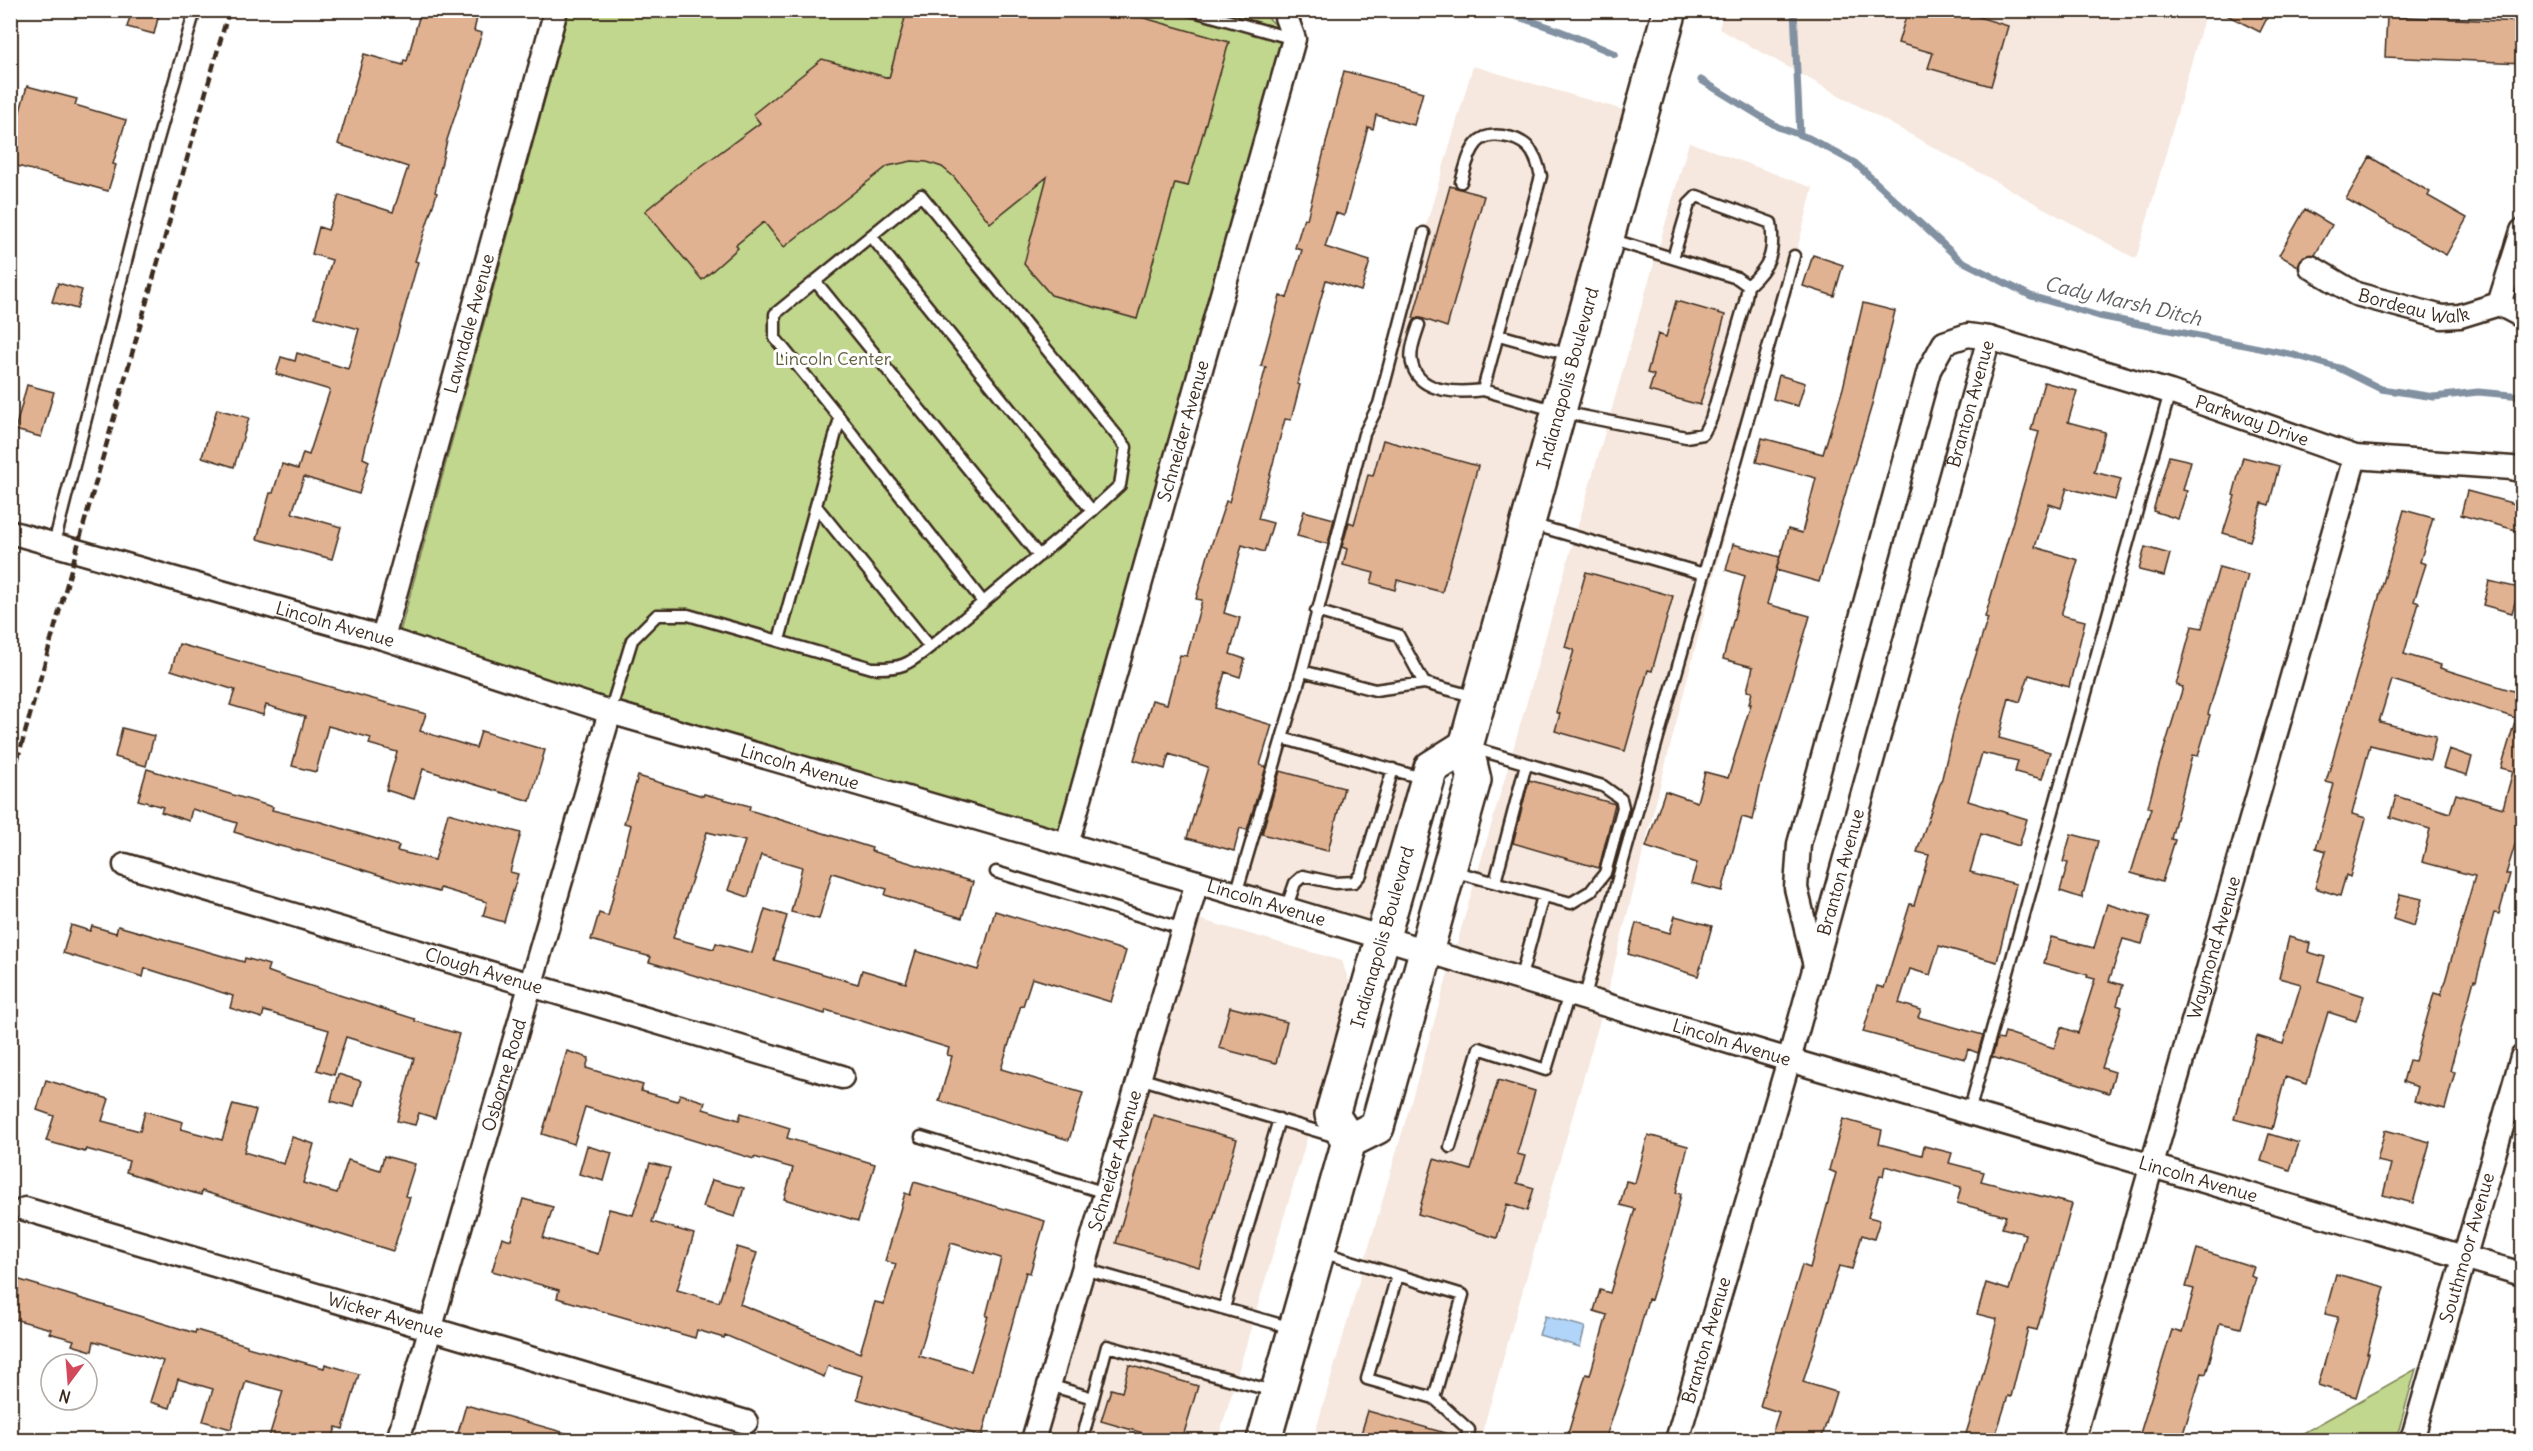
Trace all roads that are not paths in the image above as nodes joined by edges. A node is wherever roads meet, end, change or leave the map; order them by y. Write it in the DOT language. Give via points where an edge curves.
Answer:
graph roads {
  1 [pos="195,10"];
  2 [pos="556,10"];
  3 [pos="1190,10"];
  4 [pos="1671,10"];
  5 [pos="1287,17"];
  6 [pos="1294,39"];
  7 [pos="1461,182"];
  8 [pos="2523,231"];
  9 [pos="1424,233"];
  10 [pos="871,236"];
  11 [pos="1607,238"];
  12 [pos="1794,256"];
  13 [pos="1673,258"];
  14 [pos="2310,267"];
  15 [pos="816,282"];
  16 [pos="1748,286"];
  17 [pos="2499,304"];
  18 [pos="2523,316"];
  19 [pos="1419,325"];
  20 [pos="1498,335"];
  21 [pos="1989,338"];
  22 [pos="1573,356"];
  23 [pos="1483,390"];
  24 [pos="2170,393"];
  25 [pos="1557,411"];
  26 [pos="840,418"];
  27 [pos="2355,457"];
  28 [pos="2523,471"];
  29 [pos="816,506"];
  30 [pos="1092,512"];
  31 [pos="1528,523"];
  32 [pos="10,532"];
  33 [pos="54,544"];
  34 [pos="1039,556"];
  35 [pos="1704,574"];
  36 [pos="983,602"];
  37 [pos="1316,610"];
  38 [pos="383,638"];
  39 [pos="778,640"];
  40 [pos="930,647"];
  41 [pos="1302,671"];
  42 [pos="1424,683"];
  43 [pos="1479,698"];
  44 [pos="610,712"];
  45 [pos="1282,738"];
  46 [pos="1466,746"];
  47 [pos="1526,764"];
  48 [pos="1393,769"];
  49 [pos="1428,779"];
  50 [pos="1067,844"];
  51 [pos="125,865"];
  52 [pos="1449,870"];
  53 [pos="996,872"];
  54 [pos="1197,882"];
  55 [pos="1495,882"];
  56 [pos="1236,894"];
  57 [pos="1543,896"];
  58 [pos="1286,909"];
  59 [pos="1183,929"];
  60 [pos="1383,939"];
  61 [pos="1426,952"];
  62 [pos="1815,966"];
  63 [pos="1520,980"];
  64 [pos="529,984"];
  65 [pos="1576,997"];
  66 [pos="2523,1057"];
  67 [pos="1789,1060"];
  68 [pos="842,1077"];
  69 [pos="1139,1078"];
  70 [pos="1969,1112"];
  71 [pos="1279,1119"];
  72 [pos="921,1137"];
  73 [pos="1349,1141"];
  74 [pos="1450,1147"];
  75 [pos="2152,1166"];
  76 [pos="1106,1192"];
  77 [pos="25,1209"];
  78 [pos="1318,1251"];
  79 [pos="2467,1258"];
  80 [pos="1084,1269"];
  81 [pos="2523,1274"];
  82 [pos="1397,1276"];
  83 [pos="1224,1308"];
  84 [pos="430,1328"];
  85 [pos="1296,1329"];
  86 [pos="1049,1385"];
  87 [pos="1278,1392"];
  88 [pos="1094,1398"];
  89 [pos="1434,1398"];
  90 [pos="746,1422"];
  91 [pos="398,1440"];
  92 [pos="1033,1440"];
  93 [pos="1082,1440"];
  94 [pos="1264,1440"];
  95 [pos="1466,1440"];
  96 [pos="1677,1440"];
  97 [pos="2073,1440"];
  98 [pos="2412,1440"];
  1 -- 33 [label="lane" via="150,167"];
  2 -- 38 [label="street, Lawndale Avenue"];
  3 -- 6 [label="lane"];
  4 -- 11 [label="highway, Indianapolis Boulevard"];
  5 -- 6 [label="street"];
  6 -- 50 [label="street, Schneider Avenue"];
  7 -- 20 [label="lane" via="1476,144 1485,136 1496,134 1527,145 1541,176"];
  8 -- 17 [label="street"];
  9 -- 37 [label="lane" via="1379,404 1364,434"];
  10 -- 15 [label="lane"];
  10 -- 30 [label="lane"];
  10 -- 30 [label="lane" via="921,195 1126,447 1120,485"];
  11 -- 13 [label="lane"];
  11 -- 22 [label="highway, Indianapolis Boulevard"];
  12 -- 35 [label="lane"];
  13 -- 16 [label="lane" via="1737,278"];
  13 -- 16 [label="lane" via="1689,204 1697,196 1771,223 1774,244 1763,272"];
  14 -- 17 [label="street, Bordeau Walk" via="2356,294 2442,316"];
  15 -- 26 [label="lane" via="775,314 775,338"];
  15 -- 34 [label="lane"];
  16 -- 25 [label="lane" via="1703,434 1686,436"];
  17 -- 18 [label="street"];
  19 -- 23 [label="lane" via="1412,366 1420,379 1443,390"];
  20 -- 22 [label="lane"];
  20 -- 23 [label="lane"];
  21 -- 24 [label="street, Parkway Drive"];
  21 -- 62 [label="street, Branton Avenue"];
  21 -- 62 [label="street, Branton Avenue" via="1968,335 1944,343 1929,370 1799,844 1796,888"];
  22 -- 25 [label="highway, Indianapolis Boulevard"];
  23 -- 25 [label="lane"];
  24 -- 27 [label="street, Parkway Drive"];
  24 -- 70 [label="lane"];
  25 -- 31 [label="highway, Indianapolis Boulevard"];
  26 -- 29 [label="lane"];
  26 -- 36 [label="lane"];
  27 -- 28 [label="street, Parkway Drive"];
  27 -- 75 [label="street, Waymond Avenue"];
  29 -- 39 [label="lane"];
  29 -- 40 [label="lane"];
  30 -- 34 [label="lane"];
  31 -- 35 [label="lane"];
  31 -- 43 [label="highway, Indianapolis Boulevard"];
  32 -- 33 [label="street, Lincoln Avenue"];
  33 -- 38 [label="street, Lincoln Avenue"];
  34 -- 36 [label="lane"];
  35 -- 65 [label="lane"];
  36 -- 40 [label="lane"];
  37 -- 41 [label="lane"];
  37 -- 42 [label="lane" via="1398,635"];
  38 -- 44 [label="street, Lincoln Avenue"];
  39 -- 40 [label="lane" via="872,668 896,669"];
  39 -- 44 [label="lane" via="688,615 657,615 632,639"];
  41 -- 42 [label="lane" via="1376,690"];
  41 -- 45 [label="lane"];
  42 -- 43 [label="lane"];
  43 -- 46 [label="highway, Indianapolis Boulevard"];
  44 -- 50 [label="street, Lincoln Avenue"];
  44 -- 64 [label="street, Osborne Road"];
  45 -- 48 [label="lane"];
  45 -- 56 [label="lane"];
  46 -- 47 [label="lane"];
  46 -- 49 [label="highway, Indianapolis Boulevard" via="1431,768"];
  46 -- 52 [label="highway, Indianapolis Boulevard" via="1474,780"];
  47 -- 55 [label="lane"];
  47 -- 57 [label="lane" via="1603,786 1621,799 1623,807 1605,873 1592,891 1570,903"];
  48 -- 49 [label="lane"];
  48 -- 58 [label="lane" via="1361,874 1354,882 1335,883 1303,876 1295,883"];
  49 -- 60 [label="highway, Indianapolis Boulevard"];
  50 -- 54 [label="street, Lincoln Avenue"];
  51 -- 64 [label="street, Clough Avenue"];
  52 -- 55 [label="lane"];
  52 -- 61 [label="highway, Indianapolis Boulevard"];
  53 -- 59 [label="lane"];
  54 -- 56 [label="street, Lincoln Avenue"];
  54 -- 59 [label="street, Schneider Avenue"];
  55 -- 57 [label="lane"];
  56 -- 58 [label="street, Lincoln Avenue"];
  57 -- 63 [label="lane"];
  58 -- 60 [label="street, Lincoln Avenue"];
  59 -- 69 [label="street, Schneider Avenue"];
  60 -- 61 [label="street, Lincoln Avenue"];
  60 -- 73 [label="highway, Indianapolis Boulevard" via="1332,1115"];
  61 -- 63 [label="street, Lincoln Avenue"];
  61 -- 73 [label="highway, Indianapolis Boulevard" via="1377,1127"];
  62 -- 67 [label="street, Branton Avenue"];
  63 -- 65 [label="street, Lincoln Avenue"];
  64 -- 68 [label="street, Clough Avenue"];
  64 -- 84 [label="street, Osborne Road"];
  65 -- 67 [label="street, Lincoln Avenue"];
  65 -- 74 [label="lane" via="1546,1070 1479,1048"];
  66 -- 79 [label="street, Southmoor Avenue"];
  67 -- 70 [label="street, Lincoln Avenue"];
  67 -- 96 [label="street, Branton Avenue"];
  69 -- 71 [label="lane"];
  69 -- 76 [label="street, Schneider Avenue"];
  70 -- 75 [label="street, Lincoln Avenue"];
  71 -- 73 [label="lane"];
  71 -- 83 [label="lane"];
  72 -- 76 [label="lane"];
  73 -- 78 [label="highway"];
  75 -- 79 [label="street, Lincoln Avenue"];
  75 -- 97 [label="street, Waymond Avenue"];
  76 -- 80 [label="street, Schneider Avenue"];
  77 -- 84 [label="street, Wicker Avenue"];
  78 -- 82 [label="lane"];
  78 -- 85 [label="highway"];
  79 -- 81 [label="street, Lincoln Avenue"];
  79 -- 98 [label="street, Southmoor Avenue"];
  80 -- 83 [label="lane"];
  80 -- 86 [label="street, Schneider Avenue"];
  82 -- 89 [label="lane" via="1463,1295"];
  82 -- 89 [label="lane" via="1367,1379"];
  83 -- 85 [label="lane"];
  84 -- 90 [label="street, Wicker Avenue"];
  84 -- 91 [label="street, Osborne Road"];
  85 -- 87 [label="highway"];
  86 -- 88 [label="lane"];
  86 -- 92 [label="street, Schneider Avenue"];
  87 -- 88 [label="lane" via="1107,1346"];
  87 -- 94 [label="highway"];
  88 -- 93 [label="lane"];
  89 -- 95 [label="lane" via="1469,1430"];
}
